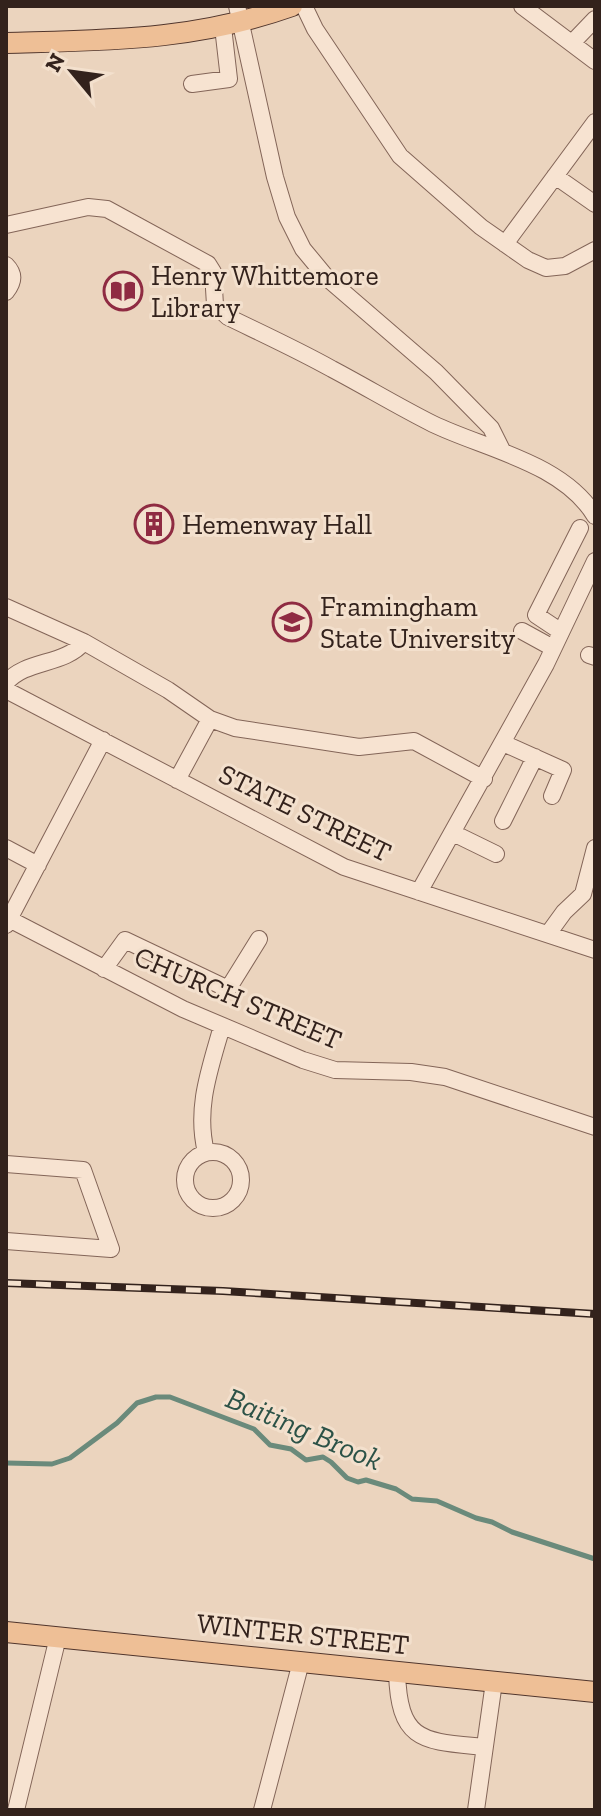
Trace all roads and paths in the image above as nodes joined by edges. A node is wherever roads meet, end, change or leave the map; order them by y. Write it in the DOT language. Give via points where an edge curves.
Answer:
graph roads {
  1 [pos="292,6"];
  2 [pos="304,6"];
  3 [pos="522,6"];
  4 [pos="234,19"];
  5 [pos="595,19"];
  6 [pos="6,43"];
  7 [pos="572,43"];
  8 [pos="595,61"];
  9 [pos="192,84"];
  10 [pos="595,122"];
  11 [pos="555,176"];
  12 [pos="595,204"];
  13 [pos="6,225"];
  14 [pos="505,244"];
  15 [pos="595,250"];
  16 [pos="6,265"];
  17 [pos="6,292"];
  18 [pos="502,450"];
  19 [pos="595,516"];
  20 [pos="580,528"];
  21 [pos="595,561"];
  22 [pos="6,607"];
  23 [pos="522,631"];
  24 [pos="560,631"];
  25 [pos="84,642"];
  26 [pos="553,648"];
  27 [pos="6,683"];
  28 [pos="6,690"];
  29 [pos="210,719"];
  30 [pos="103,740"];
  31 [pos="503,743"];
  32 [pos="535,757"];
  33 [pos="484,779"];
  34 [pos="177,780"];
  35 [pos="552,796"];
  36 [pos="503,821"];
  37 [pos="453,833"];
  38 [pos="6,848"];
  39 [pos="595,848"];
  40 [pos="496,854"];
  41 [pos="38,865"];
  42 [pos="419,892"];
  43 [pos="589,896"];
  44 [pos="8,922"];
  45 [pos="548,934"];
  46 [pos="259,939"];
  47 [pos="595,950"];
  48 [pos="104,969"];
  49 [pos="222,1026"];
  50 [pos="595,1127"];
  51 [pos="206,1152"];
  52 [pos="6,1164"];
  53 [pos="6,1241"];
  54 [pos="6,1632"];
  55 [pos="58,1637"];
  56 [pos="301,1662"];
  57 [pos="397,1672"];
  58 [pos="494,1682"];
  59 [pos="595,1692"];
  60 [pos="484,1747"];
  61 [pos="16,1810"];
  62 [pos="262,1810"];
  63 [pos="476,1810"];
  1 -- 4 [label="main road"];
  2 -- 14 [label="street" via="400,156"];
  3 -- 7 [label="street"];
  4 -- 6 [label="main road" via="163,37"];
  4 -- 9 [label="street" via="229,79"];
  4 -- 18 [label="street" via="287,217 303,249 327,278 436,372 491,428"];
  5 -- 7 [label="street"];
  7 -- 8 [label="street"];
  10 -- 11 [label="street"];
  11 -- 12 [label="street"];
  11 -- 14 [label="street"];
  13 -- 18 [label="street" via="88,207 117,213 208,264 215,305 228,317 432,423"];
  14 -- 15 [label="street" via="546,268 565,266"];
  16 -- 17 [label="street" via="13,281"];
  18 -- 19 [label="street" via="573,491"];
  20 -- 24 [label="street" via="536,615"];
  21 -- 24 [label="street"];
  22 -- 25 [label="street"];
  23 -- 26 [label="street"];
  24 -- 26 [label="street"];
  25 -- 27 [label="street" via="71,654 21,670"];
  25 -- 29 [label="street"];
  26 -- 31 [label="street"];
  28 -- 30 [label="street, STATE STREET"];
  29 -- 33 [label="street" via="235,728 359,747 414,741"];
  29 -- 34 [label="street"];
  30 -- 34 [label="street, STATE STREET"];
  30 -- 41 [label="street"];
  31 -- 32 [label="street"];
  31 -- 33 [label="street"];
  32 -- 35 [label="street" via="563,770"];
  32 -- 36 [label="street"];
  33 -- 37 [label="street"];
  34 -- 42 [label="street, STATE STREET" via="344,867"];
  37 -- 40 [label="street"];
  37 -- 42 [label="street"];
  38 -- 41 [label="street"];
  39 -- 43 [label="street"];
  41 -- 44 [label="street"];
  42 -- 45 [label="street, STATE STREET"];
  43 -- 45 [label="street" via="564,912"];
  44 -- 48 [label="street, CHURCH STREET"];
  45 -- 47 [label="street, STATE STREET"];
  46 -- 48 [label="street" via="228,989 125,940"];
  48 -- 49 [label="street, CHURCH STREET"];
  49 -- 50 [label="street, CHURCH STREET" via="327,1068 445,1077"];
  49 -- 51 [label="street" via="202,1106"];
  52 -- 53 [label="street" via="83,1170 111,1249"];
  54 -- 55 [label="main road, WINTER STREET"];
  55 -- 56 [label="main road, WINTER STREET"];
  55 -- 61 [label="street"];
  56 -- 57 [label="main road, WINTER STREET"];
  56 -- 62 [label="street"];
  57 -- 58 [label="main road, WINTER STREET"];
  57 -- 60 [label="street" via="402,1713 412,1730 423,1738"];
  58 -- 59 [label="main road, WINTER STREET"];
  58 -- 60 [label="street"];
  60 -- 63 [label="street"];
}
